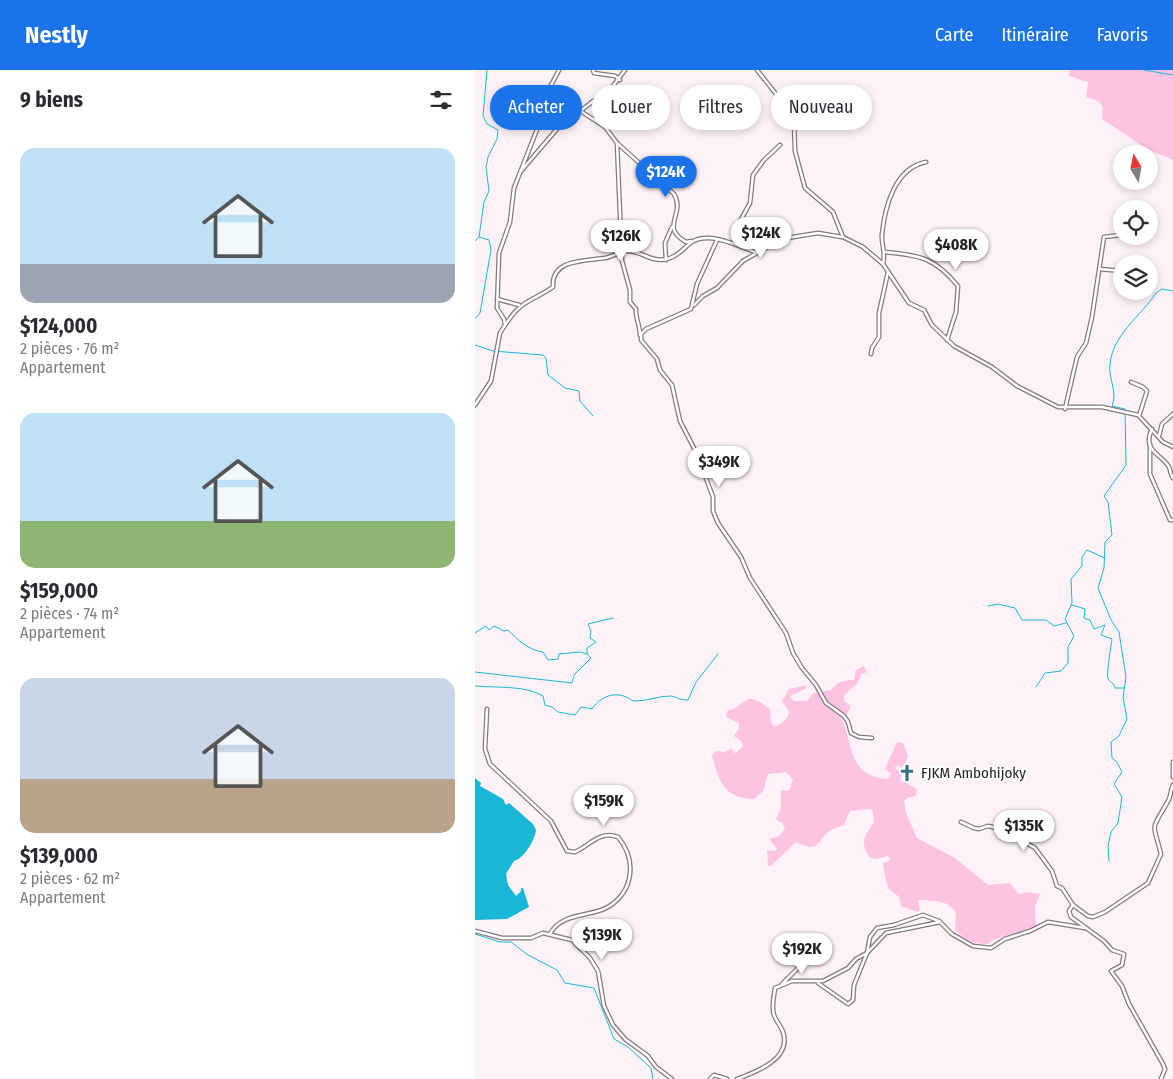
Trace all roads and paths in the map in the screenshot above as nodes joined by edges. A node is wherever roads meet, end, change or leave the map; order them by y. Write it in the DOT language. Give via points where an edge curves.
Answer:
graph roads {
  1 [pos="559,70"];
  2 [pos="593,70"];
  3 [pos="625,70"];
  4 [pos="757,70"];
  5 [pos="620,80"];
  6 [pos="582,108"];
  7 [pos="582,112"];
  8 [pos="556,130"];
  9 [pos="617,143"];
  10 [pos="780,145"];
  11 [pos="926,162"];
  12 [pos="521,171"];
  13 [pos="673,226"];
  14 [pos="1113,236"];
  15 [pos="843,237"];
  16 [pos="717,240"];
  17 [pos="693,241"];
  18 [pos="736,243"];
  19 [pos="755,252"];
  20 [pos="885,252"];
  21 [pos="621,253"];
  22 [pos="666,260"];
  23 [pos="883,264"];
  24 [pos="1100,269"];
  25 [pos="1113,270"];
  26 [pos="888,272"];
  27 [pos="497,299"];
  28 [pos="519,305"];
  29 [pos="693,306"];
  30 [pos="505,325"];
  31 [pos="640,336"];
  32 [pos="947,340"];
  33 [pos="871,354"];
  34 [pos="1131,382"];
  35 [pos="475,405"];
  36 [pos="1065,409"];
  37 [pos="1173,414"];
  38 [pos="1139,416"];
  39 [pos="1152,429"];
  40 [pos="1159,436"];
  41 [pos="1150,444"];
  42 [pos="1173,447"];
  43 [pos="1173,478"];
  44 [pos="1173,520"];
  45 [pos="487,709"];
  46 [pos="871,738"];
  47 [pos="1173,762"];
  48 [pos="1173,777"];
  49 [pos="1173,785"];
  50 [pos="961,822"];
  51 [pos="1073,905"];
  52 [pos="940,922"];
  53 [pos="1085,928"];
  54 [pos="475,931"];
  55 [pos="550,934"];
  56 [pos="867,953"];
  57 [pos="813,957"];
  58 [pos="817,983"];
  59 [pos="781,985"];
  60 [pos="672,1079"];
  61 [pos="710,1079"];
  62 [pos="727,1079"];
  63 [pos="737,1079"];
  64 [pos="1161,1079"];
  1 -- 12 [label="street" via="547,93 541,121"];
  2 -- 5 [label="street"];
  3 -- 5 [label="street"];
  4 -- 15 [label="street" via="794,121 795,151 805,188 833,212"];
  5 -- 6 [label="street" via="604,98"];
  7 -- 9 [label="street" via="605,127"];
  8 -- 12 [label="street"];
  9 -- 13 [label="street" via="676,196"];
  9 -- 21 [label="street"];
  10 -- 18 [label="street" via="763,160 753,175 750,203 739,223"];
  11 -- 20 [label="street" via="903,174 895,188 882,234"];
  12 -- 27 [label="street" via="514,188 510,222 499,253"];
  13 -- 17 [label="street" via="678,238"];
  13 -- 22 [label="street" via="665,243"];
  14 -- 24 [label="street" via="1104,237"];
  15 -- 19 [label="street" via="827,233 805,234"];
  15 -- 23 [label="street" via="863,247"];
  16 -- 17 [label="street"];
  16 -- 18 [label="street"];
  16 -- 29 [label="street" via="697,284"];
  17 -- 22 [label="street"];
  18 -- 19 [label="street"];
  19 -- 29 [label="street"];
  20 -- 23 [label="street"];
  20 -- 32 [label="street" via="906,253 930,260 958,286 956,312"];
  21 -- 22 [label="street" via="630,251 649,259"];
  21 -- 28 [label="street" via="562,266 553,277 553,287 539,298"];
  21 -- 31 [label="street"];
  23 -- 26 [label="street"];
  24 -- 25 [label="street"];
  24 -- 36 [label="street" via="1086,343 1077,357"];
  26 -- 32 [label="street" via="909,303 924,310 932,325"];
  26 -- 33 [label="street" via="879,313 880,330"];
  27 -- 28 [label="street"];
  27 -- 30 [label="street" via="497,308"];
  28 -- 30 [label="street"];
  29 -- 31 [label="street" via="683,314 646,329"];
  30 -- 35 [label="street" via="500,333 491,381"];
  31 -- 46 [label="street" via="672,385 680,421 697,454 713,497 713,511 718,523 786,633 793,653 826,703 843,716 851,733"];
  32 -- 36 [label="street" via="1017,386"];
  34 -- 38 [label="street" via="1147,392"];
  36 -- 38 [label="street" via="1102,407"];
  37 -- 40 [label="street" via="1162,424"];
  38 -- 39 [label="street"];
  39 -- 40 [label="street"];
  39 -- 41 [label="street"];
  40 -- 42 [label="street"];
  41 -- 43 [label="street" via="1157,457 1169,465"];
  41 -- 44 [label="street" via="1150,474 1170,520"];
  45 -- 55 [label="street" via="485,752 490,764 551,821 567,851 575,852 589,841 612,835 618,837 629,855 630,877 623,894 607,908 564,921"];
  47 -- 48 [label="street"];
  49 -- 51 [label="street" via="1168,803 1155,821 1161,854 1148,883 1093,917"];
  50 -- 51 [label="street" via="979,829 988,826 1001,828 1035,848 1052,871 1057,886 1062,888"];
  51 -- 53 [label="street" via="1069,914"];
  52 -- 53 [label="street" via="952,934 973,946 991,948 1005,938 1030,931 1046,922"];
  52 -- 56 [label="street" via="886,933"];
  52 -- 56 [label="street" via="917,915 877,928 870,937"];
  53 -- 64 [label="street" via="1112,950 1124,954 1122,965 1111,971 1163,1064 1165,1069"];
  54 -- 55 [label="street" via="509,939"];
  55 -- 60 [label="street" via="572,940 585,952 600,975 604,1006 613,1025"];
  56 -- 58 [label="street" via="846,969"];
  56 -- 58 [label="street" via="854,985 853,1000 848,1004"];
  57 -- 59 [label="street" via="797,967"];
  58 -- 59 [label="street" via="792,981"];
  59 -- 63 [label="street" via="775,988 772,1007 785,1044 780,1055 770,1064"];
  61 -- 62 [label="street" via="714,1075"];
}
